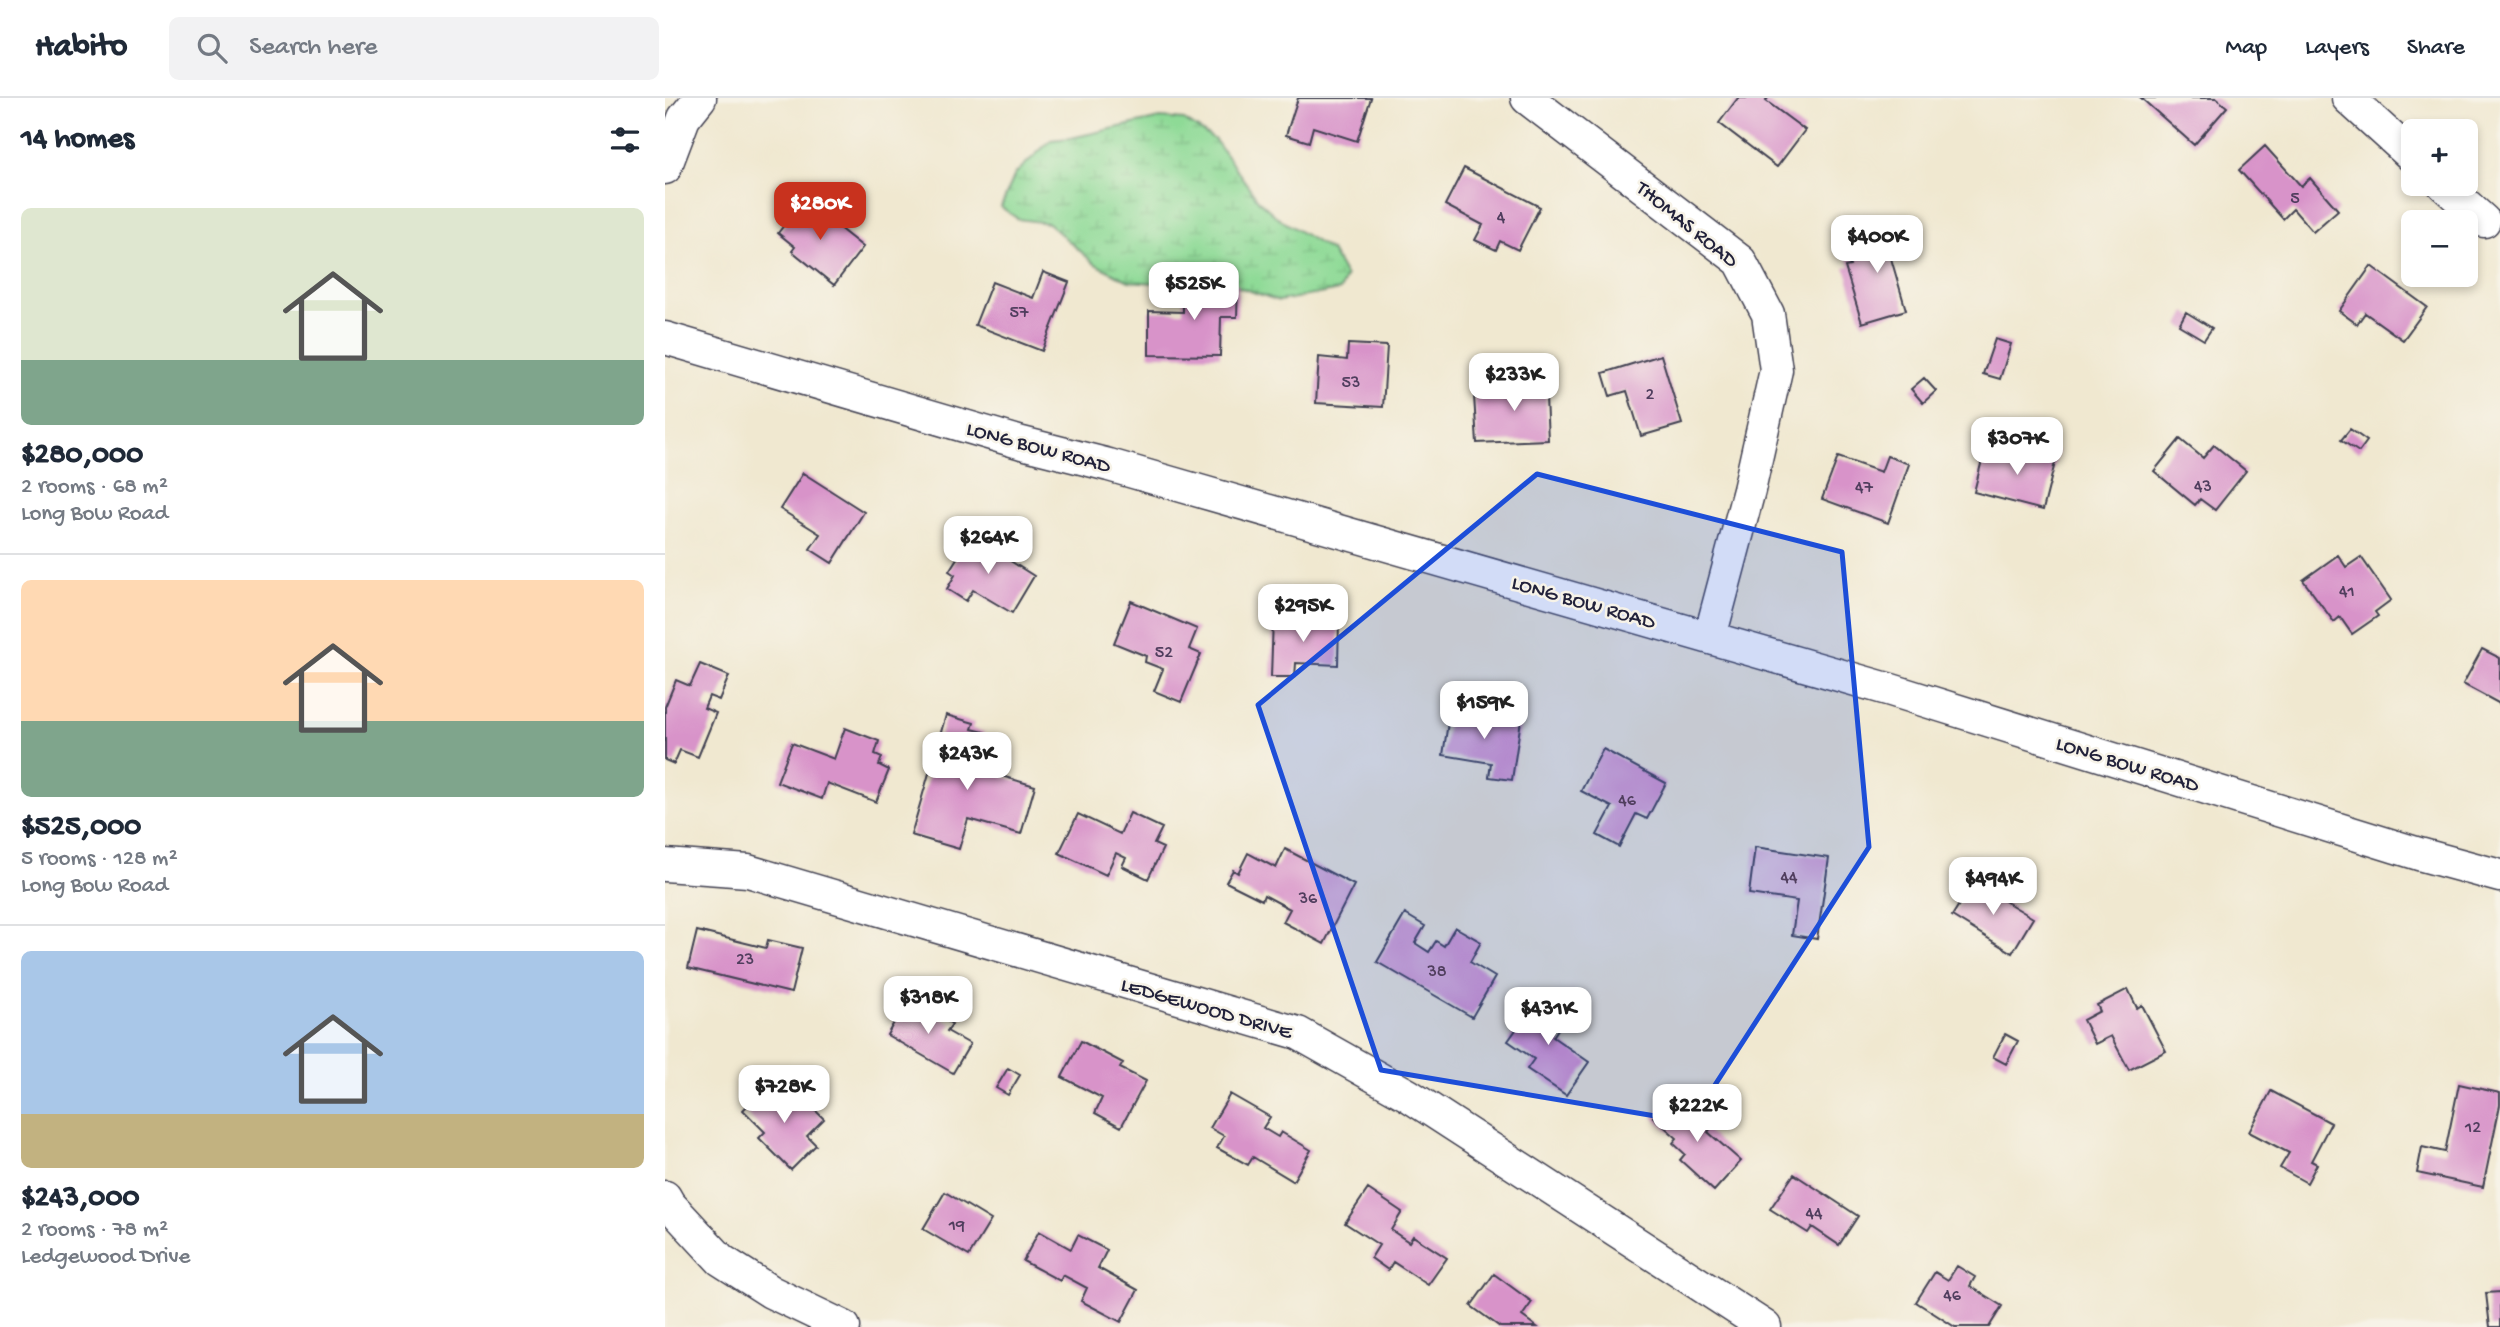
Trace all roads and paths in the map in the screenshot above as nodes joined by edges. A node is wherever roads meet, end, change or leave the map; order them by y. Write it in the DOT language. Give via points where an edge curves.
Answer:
graph roads {
  1 [pos="700,98"];
  2 [pos="1527,98"];
  3 [pos="2348,98"];
  4 [pos="2401,146"];
  5 [pos="665,168"];
  6 [pos="2456,196"];
  7 [pos="2484,221"];
  8 [pos="665,338"];
  9 [pos="1710,637"];
  10 [pos="665,865"];
  11 [pos="2500,876"];
  12 [pos="665,1197"];
  13 [pos="844,1327"];
  14 [pos="1765,1327"];
  1 -- 5 [label="street" via="684,118"];
  2 -- 9 [label="street, THOMAS ROAD" via="1740,261 1768,314 1776,370"];
  3 -- 4 [label="street"];
  6 -- 7 [label="street"];
  8 -- 9 [label="street, LONG BOW ROAD"];
  9 -- 11 [label="street, LONG BOW ROAD"];
  10 -- 14 [label="street, LEDGEWOOD DRIVE" via="748,871 1298,1033 1408,1095"];
  12 -- 13 [label="street" via="721,1260 771,1292"];
}
